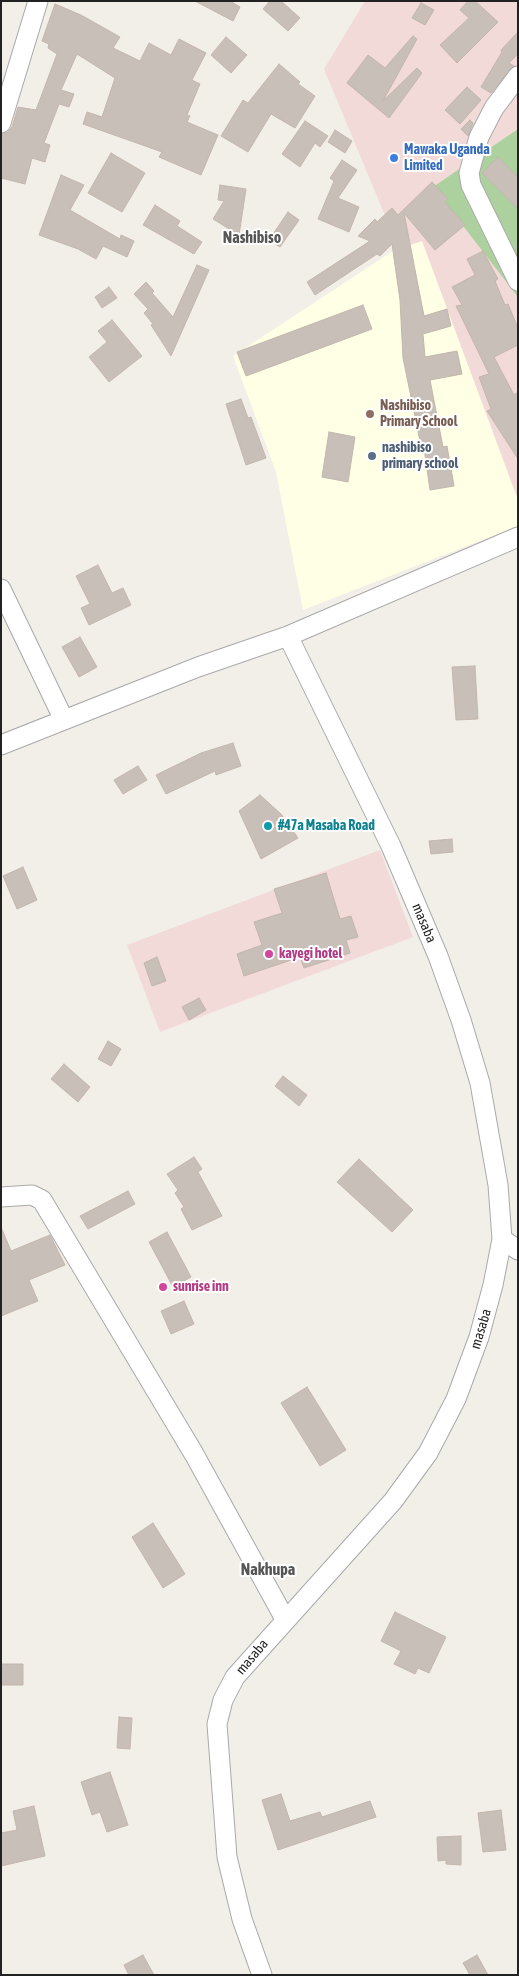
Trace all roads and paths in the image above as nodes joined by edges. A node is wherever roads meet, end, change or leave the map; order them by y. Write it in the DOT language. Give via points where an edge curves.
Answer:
graph roads {
  1 [pos="38,1"];
  2 [pos="518,76"];
  3 [pos="1,123"];
  4 [pos="518,281"];
  5 [pos="518,537"];
  6 [pos="1,589"];
  7 [pos="288,636"];
  8 [pos="64,720"];
  9 [pos="1,745"];
  10 [pos="1,1197"];
  11 [pos="502,1239"];
  12 [pos="518,1250"];
  13 [pos="285,1619"];
  14 [pos="262,1975"];
  1 -- 3 [label="street"];
  2 -- 4 [label="street" via="494,108 479,137 469,173 471,185"];
  5 -- 7 [label="street"];
  6 -- 8 [label="street"];
  7 -- 8 [label="street" via="198,667"];
  7 -- 11 [label="street, masaba" via="391,846 462,1020 480,1083 498,1185"];
  8 -- 9 [label="street"];
  10 -- 13 [label="street" via="32,1195 42,1200 194,1454"];
  11 -- 12 [label="street"];
  11 -- 13 [label="street, masaba" via="494,1285 479,1337 456,1399 428,1453 393,1501"];
  13 -- 14 [label="street, masaba" via="235,1676 223,1700 218,1724 227,1857 242,1919"];
}
